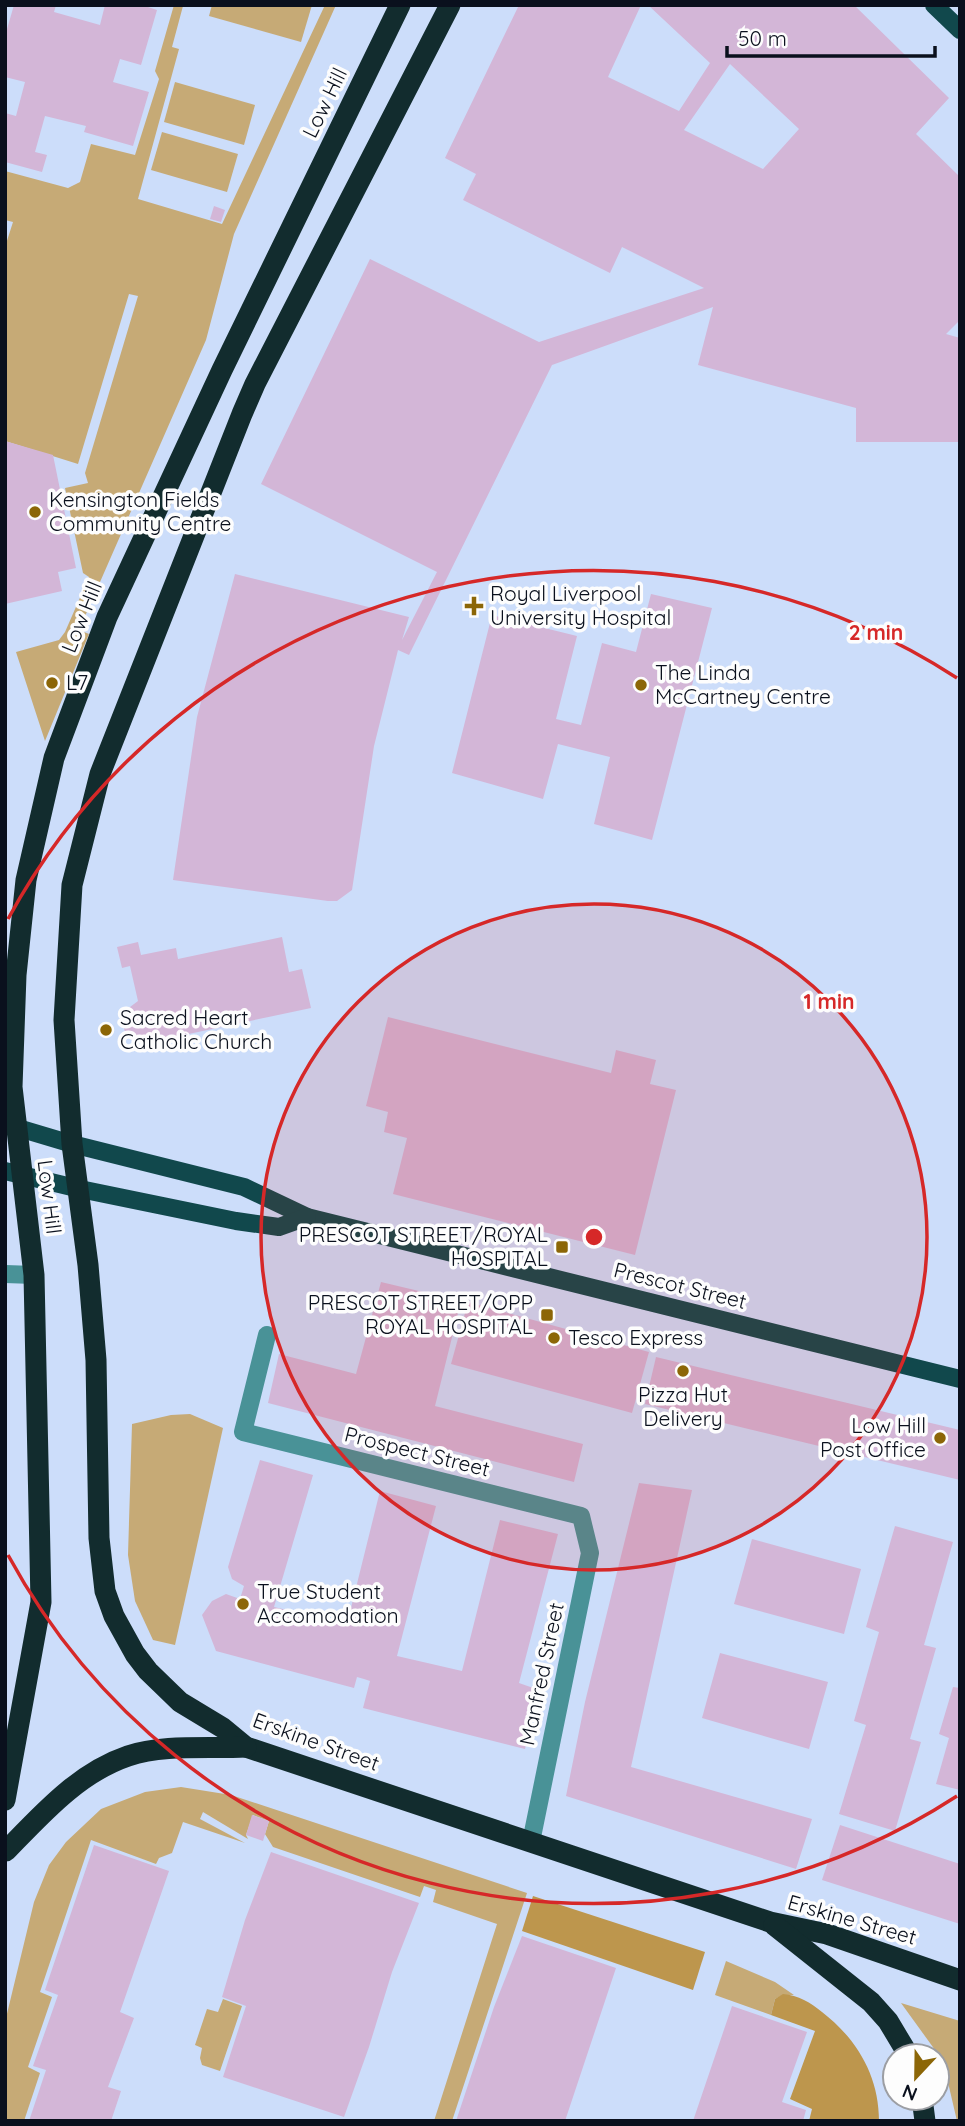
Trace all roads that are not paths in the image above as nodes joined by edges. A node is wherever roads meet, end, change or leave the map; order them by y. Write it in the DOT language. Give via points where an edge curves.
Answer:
graph roads {
  1 [pos="401,5"];
  2 [pos="450,5"];
  3 [pos="934,5"];
  4 [pos="960,30"];
  5 [pos="10,1125"];
  6 [pos="72,1144"];
  7 [pos="14,1173"];
  8 [pos="80,1189"];
  9 [pos="307,1217"];
  10 [pos="5,1274"];
  11 [pos="34,1275"];
  12 [pos="267,1335"];
  13 [pos="960,1379"];
  14 [pos="581,1516"];
  15 [pos="246,1747"];
  16 [pos="5,1800"];
  17 [pos="5,1827"];
  18 [pos="531,1842"];
  19 [pos="5,1851"];
  20 [pos="770,1922"];
  21 [pos="960,1980"];
  22 [pos="901,2042"];
  1 -- 5 [label="highway, Low Hill" via="107,617 54,758 26,880 17,962"];
  2 -- 6 [label="highway, Low Hill" via="255,384 100,774 72,885 64,1020"];
  3 -- 4 [label="main road"];
  5 -- 6 [label="main road, Prescot Street"];
  5 -- 7 [label="highway, Low Hill"];
  6 -- 8 [label="highway, Erskine Street"];
  6 -- 9 [label="main road, Prescot Street" via="244,1187"];
  7 -- 8 [label="main road, Prescot Street"];
  7 -- 11 [label="highway, Low Hill"];
  8 -- 9 [label="main road, Prescot Street" via="279,1227"];
  8 -- 15 [label="highway, Erskine Street" via="96,1360 99,1538 105,1591 119,1626 148,1671 180,1702"];
  9 -- 13 [label="main road, Prescot Street"];
  10 -- 11 [label="street"];
  11 -- 16 [label="highway, Low Hill" via="41,1602"];
  12 -- 14 [label="street, Prospect Street" via="243,1432"];
  14 -- 18 [label="street, Manfred Street" via="590,1553"];
  15 -- 18 [label="highway, Erskine Street"];
  15 -- 19 [label="highway" via="152,1751 110,1763 66,1791"];
  17 -- 19 [label="highway"];
  18 -- 20 [label="highway, Erskine Street"];
  20 -- 21 [label="highway, Erskine Street" via="827,1934"];
  20 -- 22 [label="highway" via="871,2002"];
}
